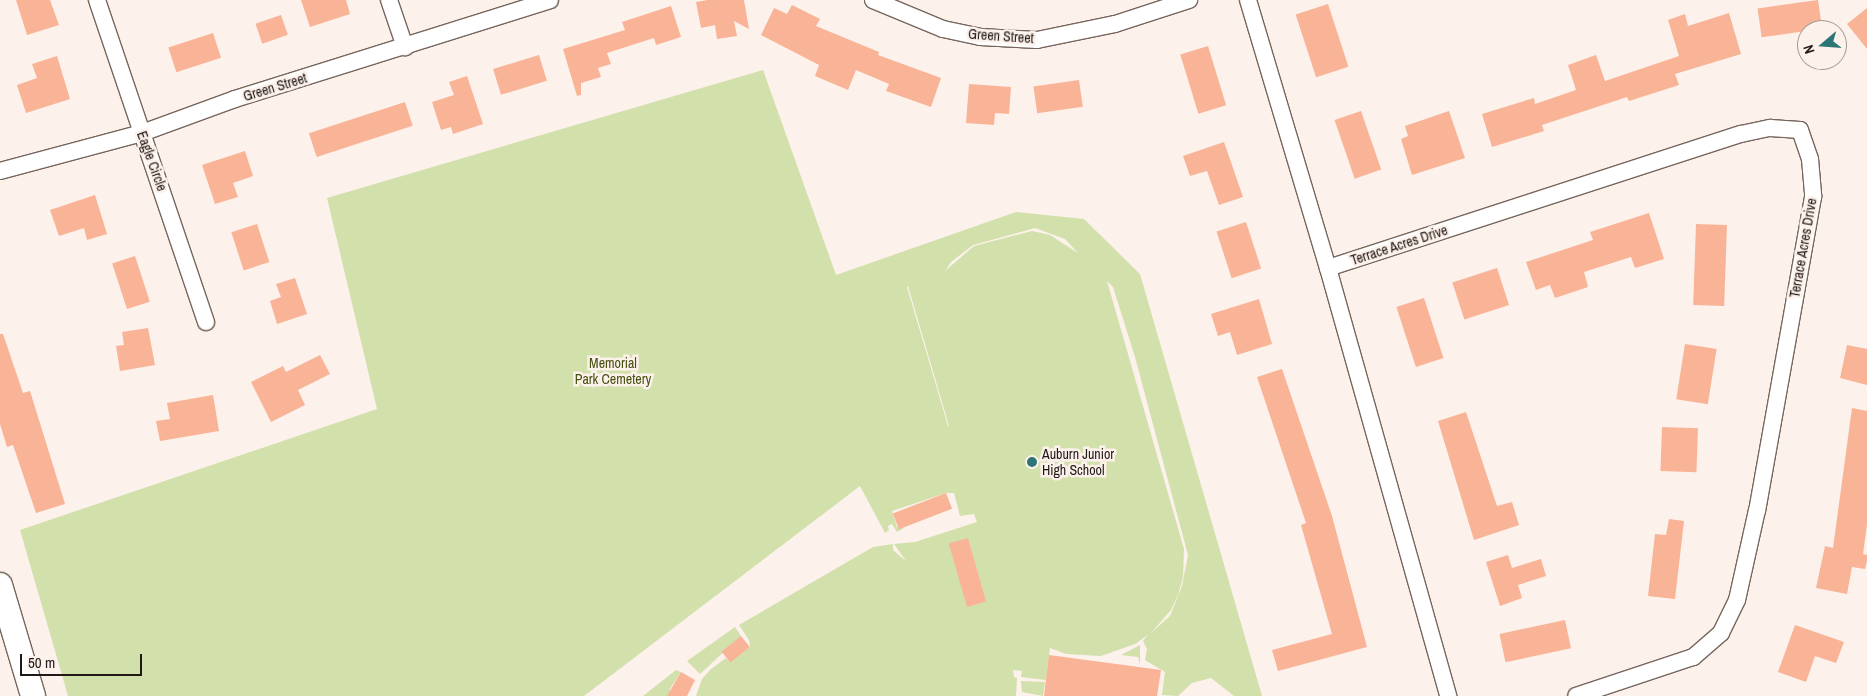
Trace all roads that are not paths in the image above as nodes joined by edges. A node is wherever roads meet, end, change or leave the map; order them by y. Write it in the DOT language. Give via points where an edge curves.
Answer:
graph roads {
  1 [pos="96,0"];
  2 [pos="389,0"];
  3 [pos="550,0"];
  4 [pos="873,0"];
  5 [pos="1189,0"];
  6 [pos="1248,0"];
  7 [pos="405,47"];
  8 [pos="142,133"];
  9 [pos="0,171"];
  10 [pos="1328,268"];
  11 [pos="206,322"];
  12 [pos="0,585"];
  13 [pos="33,696"];
  14 [pos="1448,696"];
  15 [pos="1576,696"];
  1 -- 8 [label="street, Eagle Circle"];
  2 -- 7 [label="street"];
  3 -- 7 [label="street, Green Street"];
  4 -- 5 [label="street, Green Street" via="943,29 980,37 1037,40 1115,24"];
  6 -- 10 [label="street"];
  7 -- 8 [label="street, Green Street" via="235,99"];
  8 -- 9 [label="street, Green Street"];
  8 -- 11 [label="street, Eagle Circle"];
  10 -- 14 [label="street"];
  10 -- 15 [label="street, Terrace Acres Drive" via="1741,134 1770,128 1800,130 1810,158 1813,197 1757,510 1737,600 1721,633 1694,657"];
  12 -- 13 [label="street"];
}
